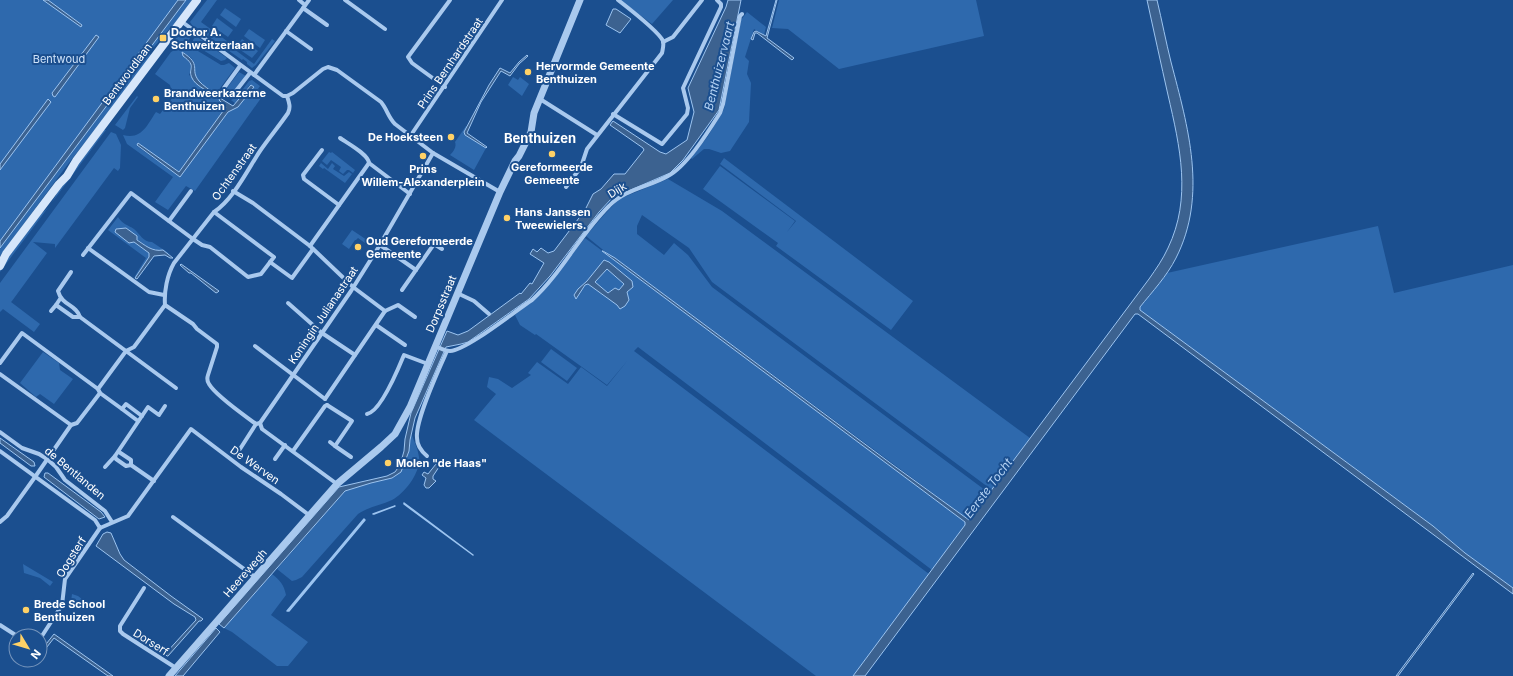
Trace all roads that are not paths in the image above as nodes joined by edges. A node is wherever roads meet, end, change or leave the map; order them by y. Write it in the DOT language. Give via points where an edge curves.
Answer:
graph roads {
  1 [pos="197,0"];
  2 [pos="299,0"];
  3 [pos="309,0"];
  4 [pos="345,0"];
  5 [pos="450,0"];
  6 [pos="502,0"];
  7 [pos="580,0"];
  8 [pos="618,0"];
  9 [pos="702,0"];
  10 [pos="717,0"];
  11 [pos="304,6"];
  12 [pos="742,14"];
  13 [pos="181,21"];
  14 [pos="327,26"];
  15 [pos="385,29"];
  16 [pos="286,31"];
  17 [pos="663,42"];
  18 [pos="311,49"];
  19 [pos="240,66"];
  20 [pos="252,74"];
  21 [pos="445,87"];
  22 [pos="287,96"];
  23 [pos="540,100"];
  24 [pos="613,114"];
  25 [pos="411,135"];
  26 [pos="597,135"];
  27 [pos="340,138"];
  28 [pos="322,150"];
  29 [pos="434,153"];
  30 [pos="369,163"];
  31 [pos="566,187"];
  32 [pos="191,191"];
  33 [pos="234,191"];
  34 [pos="500,192"];
  35 [pos="410,194"];
  36 [pos="339,205"];
  37 [pos="214,212"];
  38 [pos="169,221"];
  39 [pos="193,239"];
  40 [pos="380,245"];
  41 [pos="88,248"];
  42 [pos="312,248"];
  43 [pos="442,249"];
  44 [pos="83,255"];
  45 [pos="3,256"];
  46 [pos="270,262"];
  47 [pos="0,266"];
  48 [pos="416,270"];
  49 [pos="71,272"];
  50 [pos="353,287"];
  51 [pos="402,290"];
  52 [pos="457,293"];
  53 [pos="164,295"];
  54 [pos="60,299"];
  55 [pos="288,303"];
  56 [pos="56,304"];
  57 [pos="165,305"];
  58 [pos="51,311"];
  59 [pos="385,311"];
  60 [pos="489,314"];
  61 [pos="80,317"];
  62 [pos="415,317"];
  63 [pos="376,325"];
  64 [pos="322,333"];
  65 [pos="405,345"];
  66 [pos="255,346"];
  67 [pos="437,347"];
  68 [pos="126,351"];
  69 [pos="446,351"];
  70 [pos="355,355"];
  71 [pos="0,363"];
  72 [pos="428,364"];
  73 [pos="0,374"];
  74 [pos="292,375"];
  75 [pos="176,388"];
  76 [pos="99,391"];
  77 [pos="324,399"];
  78 [pos="327,405"];
  79 [pos="165,406"];
  80 [pos="122,409"];
  81 [pos="367,414"];
  82 [pos="142,416"];
  83 [pos="138,421"];
  84 [pos="258,423"];
  85 [pos="71,425"];
  86 [pos="0,432"];
  87 [pos="330,442"];
  88 [pos="285,445"];
  89 [pos="335,446"];
  90 [pos="240,449"];
  91 [pos="0,451"];
  92 [pos="293,451"];
  93 [pos="119,452"];
  94 [pos="115,456"];
  95 [pos="427,456"];
  96 [pos="351,457"];
  97 [pos="275,458"];
  98 [pos="47,459"];
  99 [pos="131,465"];
  100 [pos="105,467"];
  101 [pos="35,478"];
  102 [pos="154,481"];
  103 [pos="336,484"];
  104 [pos="309,516"];
  105 [pos="173,517"];
  106 [pos="0,522"];
  107 [pos="112,522"];
  108 [pos="100,528"];
  109 [pos="255,577"];
  110 [pos="144,588"];
  111 [pos="47,628"];
  112 [pos="176,668"];
  113 [pos="169,676"];
  1 -- 13 [label="main road, Bentwoudlaan"];
  2 -- 11 [label="street"];
  3 -- 11 [label="street"];
  4 -- 15 [label="street"];
  5 -- 21 [label="street" via="408,58"];
  6 -- 21 [label="street, Prins Bernhardstraat"];
  7 -- 23 [label="street, Dorpsstraat"];
  8 -- 17 [label="street"];
  9 -- 17 [label="street" via="673,37"];
  10 -- 24 [label="street" via="721,7 683,88 687,114 663,143"];
  11 -- 14 [label="street"];
  11 -- 16 [label="street"];
  12 -- 69 [label="street, Dijk" via="720,113 686,161 668,177 628,192 615,200 538,294 475,340 457,350"];
  13 -- 19 [label="street"];
  13 -- 45 [label="main road, Bentwoudlaan" via="67,176"];
  16 -- 18 [label="street"];
  16 -- 20 [label="street"];
  17 -- 24 [label="street" via="662,53"];
  19 -- 20 [label="street"];
  19 -- 20 [label="street" via="224,88 224,93 232,96"];
  20 -- 22 [label="street" via="280,95"];
  21 -- 25 [label="street, Prins Bernhardstraat"];
  22 -- 25 [label="street" via="323,69 332,68 381,102 389,118"];
  22 -- 33 [label="street, Ochtenstraat" via="288,113"];
  23 -- 26 [label="street"];
  23 -- 34 [label="street, Dorpsstraat" via="534,112 531,132"];
  24 -- 26 [label="street"];
  25 -- 29 [label="street"];
  26 -- 31 [label="street" via="587,149 581,167"];
  27 -- 30 [label="street" via="364,154"];
  28 -- 36 [label="street" via="303,175 304,180"];
  29 -- 34 [label="street"];
  29 -- 35 [label="street, Koningin Julianastraat"];
  30 -- 35 [label="street"];
  30 -- 36 [label="street"];
  32 -- 38 [label="street"];
  33 -- 37 [label="street, Ochtenstraat"];
  33 -- 42 [label="street"];
  34 -- 52 [label="street, Dorpsstraat"];
  35 -- 40 [label="street, Koningin Julianastraat"];
  36 -- 42 [label="street"];
  37 -- 39 [label="street"];
  37 -- 46 [label="street, Ochtenstraat" via="274,257"];
  38 -- 39 [label="street"];
  38 -- 41 [label="street" via="131,192"];
  39 -- 46 [label="street" via="210,247 248,277 261,274"];
  39 -- 53 [label="street" via="171,268"];
  40 -- 48 [label="street"];
  40 -- 50 [label="street, Koningin Julianastraat"];
  41 -- 44 [label="street"];
  41 -- 53 [label="street" via="149,292"];
  42 -- 46 [label="street" via="292,278"];
  42 -- 50 [label="street"];
  43 -- 48 [label="street" via="434,244"];
  45 -- 47 [label="main road, Bentwoudlaan"];
  48 -- 51 [label="street"];
  49 -- 54 [label="street" via="58,291"];
  50 -- 59 [label="street"];
  50 -- 64 [label="street, Koningin Julianastraat"];
  52 -- 60 [label="street"];
  52 -- 67 [label="street, Dorpsstraat"];
  53 -- 57 [label="street"];
  54 -- 56 [label="street"];
  54 -- 61 [label="street" via="78,312"];
  55 -- 64 [label="street"];
  56 -- 58 [label="street"];
  56 -- 61 [label="street" via="73,317"];
  57 -- 68 [label="street" via="134,347"];
  57 -- 84 [label="street" via="215,342 217,347 208,383 236,409"];
  59 -- 62 [label="street" via="398,305"];
  59 -- 63 [label="street"];
  61 -- 68 [label="street"];
  63 -- 65 [label="street"];
  63 -- 70 [label="street"];
  64 -- 70 [label="street"];
  64 -- 74 [label="street, Koningin Julianastraat"];
  66 -- 74 [label="street"];
  67 -- 69 [label="street"];
  67 -- 72 [label="street, Dorpsstraat"];
  68 -- 75 [label="street"];
  68 -- 76 [label="street"];
  69 -- 95 [label="street" via="417,430 419,446"];
  70 -- 77 [label="street"];
  71 -- 76 [label="street" via="22,333"];
  72 -- 81 [label="street" via="404,355 390,388 374,411"];
  72 -- 103 [label="street, Dorpsstraat" via="410,407 395,434"];
  73 -- 85 [label="street"];
  74 -- 77 [label="street"];
  74 -- 84 [label="street, Koningin Julianastraat"];
  76 -- 80 [label="street"];
  76 -- 85 [label="street" via="77,423"];
  77 -- 78 [label="street"];
  78 -- 89 [label="street" via="352,421"];
  78 -- 92 [label="street"];
  79 -- 82 [label="street" via="159,415 148,407"];
  80 -- 82 [label="street" via="126,404"];
  80 -- 83 [label="street"];
  82 -- 83 [label="street"];
  83 -- 93 [label="street"];
  84 -- 88 [label="street" via="262,429"];
  84 -- 90 [label="street, Koningin Julianastraat"];
  85 -- 98 [label="street"];
  86 -- 98 [label="street, de Bentlanden" via="22,448"];
  87 -- 89 [label="street"];
  88 -- 92 [label="street"];
  88 -- 97 [label="street"];
  89 -- 96 [label="street"];
  91 -- 101 [label="street"];
  92 -- 103 [label="street"];
  93 -- 94 [label="street"];
  93 -- 99 [label="street" via="131,460"];
  94 -- 99 [label="street" via="126,466"];
  94 -- 100 [label="street"];
  98 -- 101 [label="street"];
  98 -- 107 [label="street, de Bentlanden" via="65,480 106,511"];
  99 -- 102 [label="street"];
  101 -- 106 [label="street"];
  101 -- 108 [label="street" via="95,520"];
  102 -- 104 [label="street, De Werven" via="191,429"];
  102 -- 107 [label="street" via="128,516"];
  103 -- 104 [label="street, Heerewegh"];
  104 -- 109 [label="street, Heerewegh"];
  105 -- 109 [label="street"];
  107 -- 108 [label="street"];
  108 -- 111 [label="street, Oogsterf" via="65,579 62,605"];
  109 -- 112 [label="street, Heerewegh"];
  110 -- 112 [label="street, Dorserf" via="120,626 120,631"];
  112 -- 113 [label="street, Heerewegh"];
}
